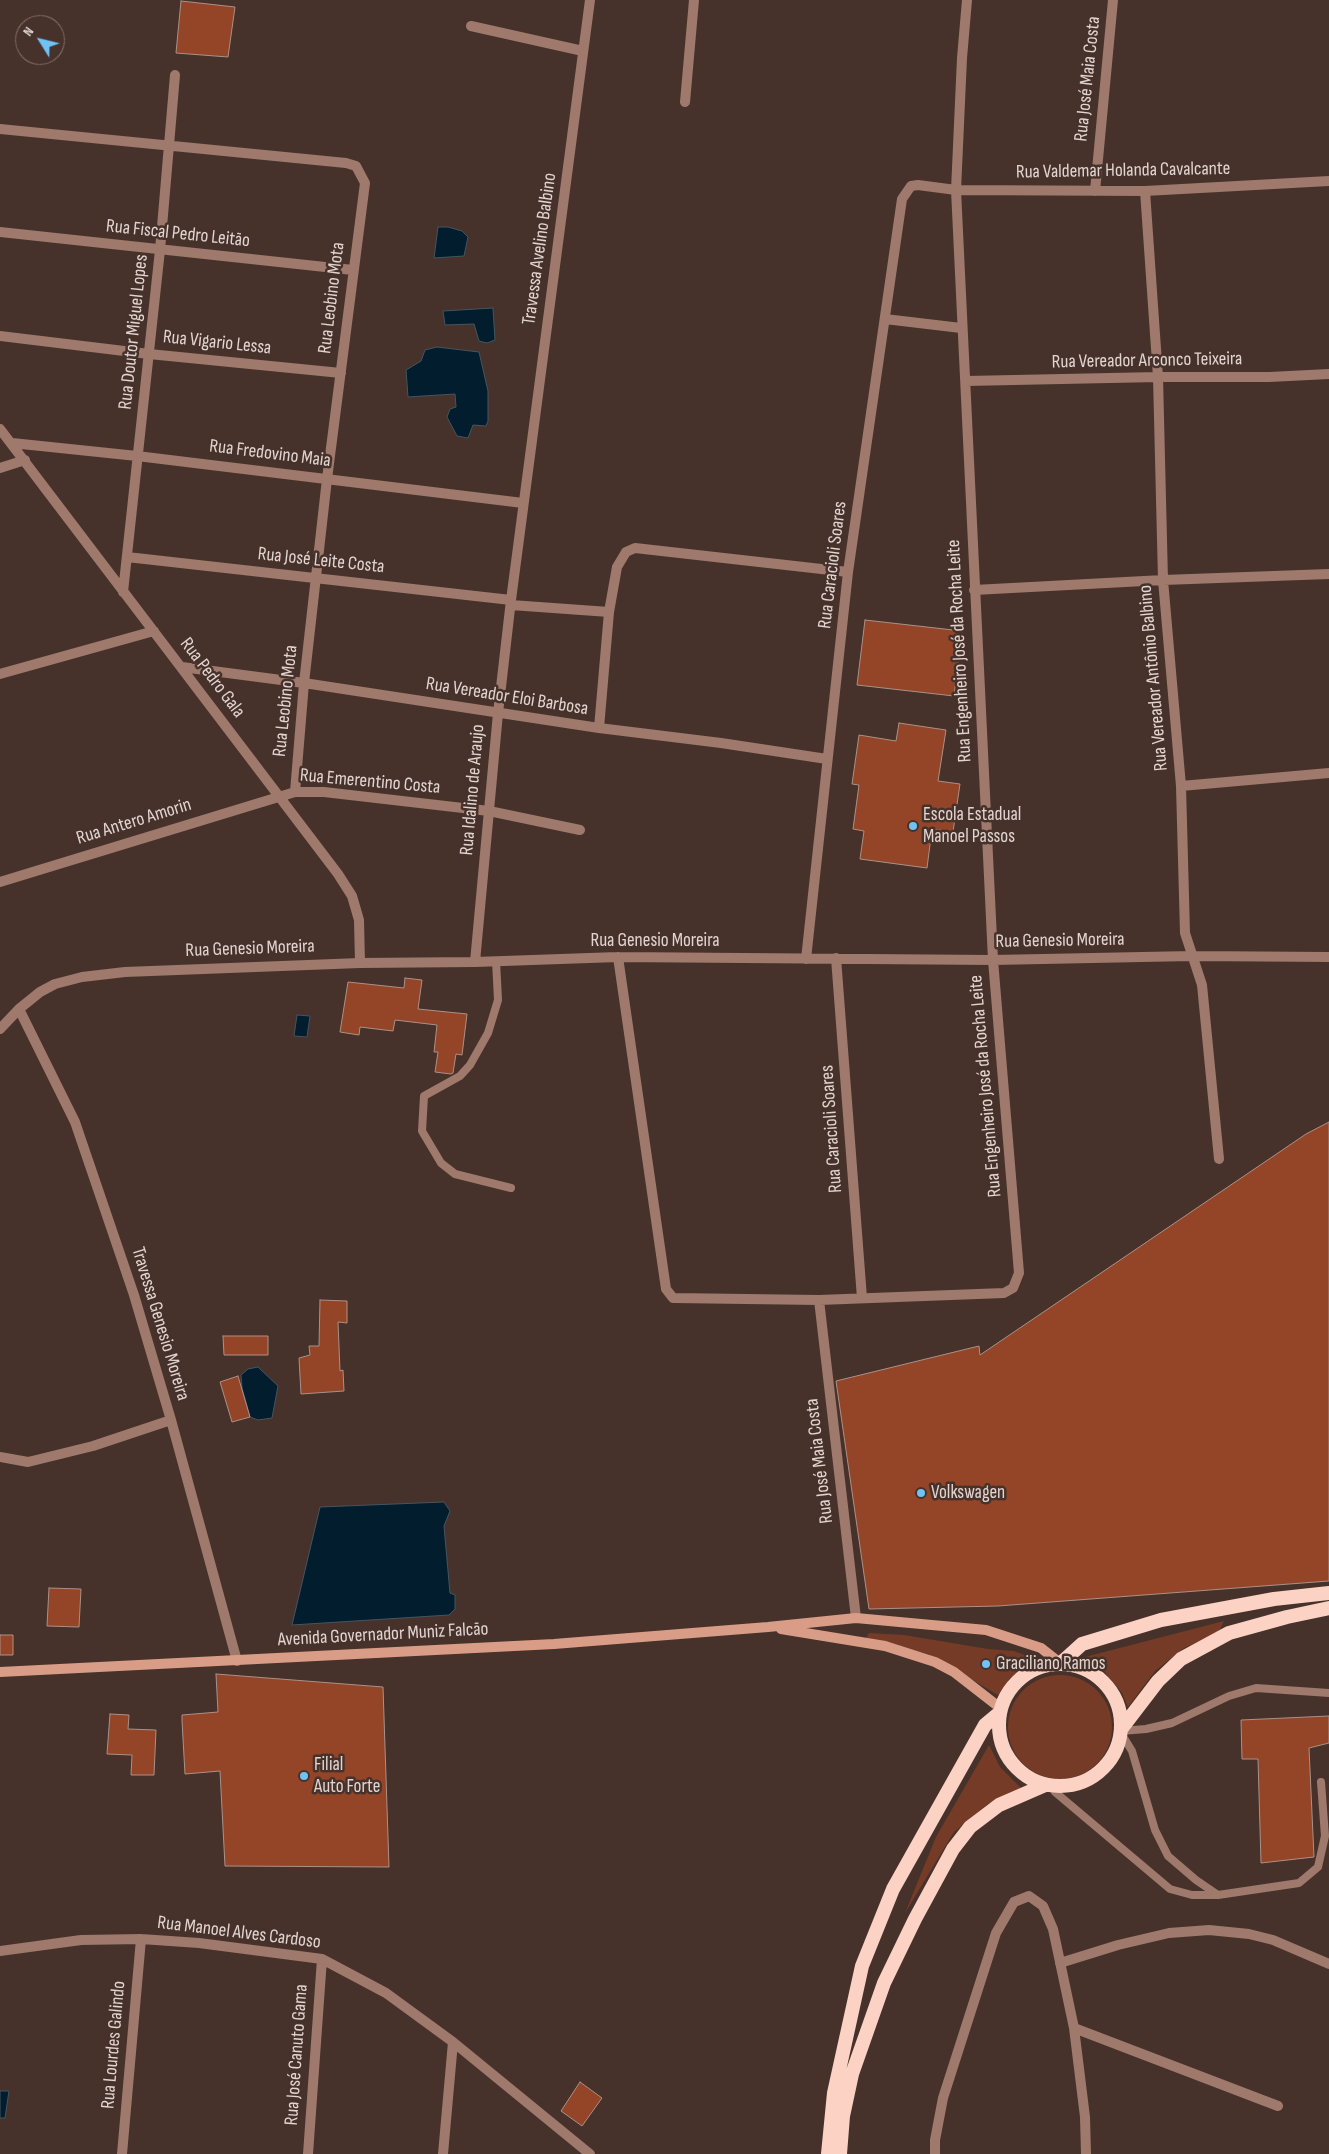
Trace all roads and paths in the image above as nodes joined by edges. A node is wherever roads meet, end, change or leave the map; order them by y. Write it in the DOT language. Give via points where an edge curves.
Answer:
graph roads {
  1 [pos="590,0"];
  2 [pos="694,0"];
  3 [pos="967,0"];
  4 [pos="1114,0"];
  5 [pos="471,26"];
  6 [pos="583,51"];
  7 [pos="175,75"];
  8 [pos="686,102"];
  9 [pos="0,129"];
  10 [pos="169,145"];
  11 [pos="1329,182"];
  12 [pos="918,185"];
  13 [pos="956,190"];
  14 [pos="1095,191"];
  15 [pos="1145,191"];
  16 [pos="0,232"];
  17 [pos="160,250"];
  18 [pos="353,270"];
  19 [pos="885,319"];
  20 [pos="961,328"];
  21 [pos="0,336"];
  22 [pos="149,354"];
  23 [pos="341,373"];
  24 [pos="1329,374"];
  25 [pos="1158,377"];
  26 [pos="966,381"];
  27 [pos="0,429"];
  28 [pos="12,443"];
  29 [pos="137,456"];
  30 [pos="25,460"];
  31 [pos="0,468"];
  32 [pos="327,478"];
  33 [pos="523,502"];
  34 [pos="127,556"];
  35 [pos="848,572"];
  36 [pos="1329,574"];
  37 [pos="317,579"];
  38 [pos="1163,580"];
  39 [pos="974,590"];
  40 [pos="123,592"];
  41 [pos="511,602"];
  42 [pos="609,612"];
  43 [pos="154,630"];
  44 [pos="182,667"];
  45 [pos="0,674"];
  46 [pos="304,683"];
  47 [pos="498,713"];
  48 [pos="599,728"];
  49 [pos="827,759"];
  50 [pos="1329,772"];
  51 [pos="1181,786"];
  52 [pos="295,792"];
  53 [pos="279,796"];
  54 [pos="489,811"];
  55 [pos="580,830"];
  56 [pos="0,882"];
  57 [pos="1192,956"];
  58 [pos="618,957"];
  59 [pos="836,958"];
  60 [pos="1329,958"];
  61 [pos="806,959"];
  62 [pos="993,960"];
  63 [pos="496,961"];
  64 [pos="475,962"];
  65 [pos="360,963"];
  66 [pos="19,1009"];
  67 [pos="0,1029"];
  68 [pos="1219,1159"];
  69 [pos="511,1188"];
  70 [pos="862,1298"];
  71 [pos="818,1300"];
  72 [pos="172,1420"];
  73 [pos="0,1457"];
  74 [pos="1329,1593"];
  75 [pos="1329,1608"];
  76 [pos="856,1618"];
  77 [pos="768,1627"];
  78 [pos="237,1660"];
  79 [pos="1060,1663"];
  80 [pos="0,1672"];
  81 [pos="1329,1694"];
  82 [pos="998,1711"];
  83 [pos="1121,1730"];
  84 [pos="1320,1782"];
  85 [pos="1049,1786"];
  86 [pos="1218,1895"];
  87 [pos="141,1939"];
  88 [pos="0,1950"];
  89 [pos="322,1959"];
  90 [pos="1060,1963"];
  91 [pos="1329,1964"];
  92 [pos="1074,2028"];
  93 [pos="453,2042"];
  94 [pos="1278,2106"];
  95 [pos="122,2154"];
  96 [pos="308,2154"];
  97 [pos="443,2154"];
  98 [pos="590,2154"];
  99 [pos="828,2154"];
  100 [pos="840,2154"];
  101 [pos="934,2154"];
  102 [pos="1086,2154"];
  1 -- 6 [label="street, Travessa Avelino Balbino"];
  2 -- 8 [label="street"];
  3 -- 13 [label="street, Rua Engenheiro José da Rocha Leite"];
  4 -- 14 [label="street, Rua José Maia Costa"];
  5 -- 6 [label="street"];
  6 -- 33 [label="street, Travessa Avelino Balbino"];
  7 -- 10 [label="street, Rua Doutor Miguel Lopes"];
  9 -- 10 [label="street, Rua Leobino Mota"];
  10 -- 17 [label="street, Rua Doutor Miguel Lopes"];
  10 -- 18 [label="street, Rua Leobino Mota" via="356,166 365,183"];
  11 -- 15 [label="street, Rua Valdemar Holanda Cavalcante"];
  12 -- 13 [label="street, Rua Valdemar Holanda Cavalcante"];
  12 -- 19 [label="street, Rua Caracioli Soares" via="911,186 902,199"];
  13 -- 14 [label="street, Rua Valdemar Holanda Cavalcante"];
  13 -- 20 [label="street, Rua Engenheiro José da Rocha Leite"];
  14 -- 15 [label="street, Rua Valdemar Holanda Cavalcante"];
  15 -- 25 [label="street, Rua Vereador Antônio Balbino"];
  16 -- 17 [label="street, Rua Fiscal Pedro Leitão"];
  17 -- 18 [label="street, Rua Fiscal Pedro Leitão"];
  17 -- 22 [label="street, Rua Doutor Miguel Lopes"];
  18 -- 23 [label="street, Rua Leobino Mota"];
  19 -- 20 [label="street"];
  19 -- 35 [label="street, Rua Caracioli Soares"];
  20 -- 26 [label="street, Rua Engenheiro José da Rocha Leite"];
  21 -- 22 [label="street, Rua Vigario Lessa"];
  22 -- 23 [label="street, Rua Vigario Lessa"];
  22 -- 29 [label="street, Rua Doutor Miguel Lopes"];
  23 -- 32 [label="street, Rua Leobino Mota"];
  24 -- 25 [label="street, Rua Vereador Arconco Teixeira"];
  25 -- 26 [label="street, Rua Vereador Arconco Teixeira"];
  25 -- 38 [label="street, Rua Vereador Antônio Balbino"];
  26 -- 39 [label="street, Rua Engenheiro José da Rocha Leite"];
  27 -- 28 [label="street, Rua Pedro Gala"];
  28 -- 29 [label="street, Rua Fredovino Maia"];
  28 -- 30 [label="street, Rua Pedro Gala"];
  29 -- 32 [label="street, Rua Fredovino Maia"];
  29 -- 34 [label="street, Rua Doutor Miguel Lopes"];
  30 -- 31 [label="street"];
  30 -- 40 [label="street, Rua Pedro Gala"];
  32 -- 33 [label="street, Rua Fredovino Maia"];
  32 -- 37 [label="street, Rua Leobino Mota"];
  33 -- 41 [label="street, Rua Idalino de Araujo"];
  34 -- 37 [label="street, Rua José Leite Costa"];
  34 -- 40 [label="street, Rua Doutor Miguel Lopes"];
  35 -- 42 [label="street" via="634,548 626,552 617,567"];
  35 -- 49 [label="street, Rua Caracioli Soares"];
  36 -- 38 [label="street"];
  37 -- 41 [label="street, Rua José Leite Costa"];
  37 -- 46 [label="street, Rua Leobino Mota"];
  38 -- 39 [label="street"];
  38 -- 51 [label="street, Rua Vereador Antônio Balbino"];
  39 -- 62 [label="street, Rua Engenheiro José da Rocha Leite"];
  40 -- 43 [label="street, Rua Pedro Gala"];
  41 -- 42 [label="street, Rua José Leite Costa"];
  41 -- 47 [label="street, Rua Idalino de Araujo"];
  42 -- 48 [label="street"];
  43 -- 44 [label="street, Rua Pedro Gala"];
  43 -- 45 [label="street"];
  44 -- 46 [label="street, Rua Vereador Eloi Barbosa"];
  44 -- 53 [label="street, Rua Pedro Gala"];
  46 -- 47 [label="street, Rua Vereador Eloi Barbosa"];
  46 -- 52 [label="street, Rua Leobino Mota"];
  47 -- 48 [label="street, Rua Vereador Eloi Barbosa"];
  47 -- 54 [label="street, Rua Idalino de Araujo"];
  48 -- 49 [label="street, Rua Vereador Eloi Barbosa"];
  49 -- 61 [label="street, Rua Caracioli Soares"];
  50 -- 51 [label="street"];
  51 -- 57 [label="street, Rua Vereador Antônio Balbino" via="1185,933"];
  52 -- 53 [label="street, Rua Emerentino Costa"];
  52 -- 54 [label="street, Rua Emerentino Costa" via="324,792"];
  53 -- 56 [label="street, Rua Antero Amorin"];
  53 -- 65 [label="street, Rua Pedro Gala" via="352,896 359,920"];
  54 -- 55 [label="street, Rua Emerentino Costa"];
  54 -- 64 [label="street, Rua Idalino de Araujo"];
  57 -- 60 [label="street, Rua Genesio Moreira"];
  57 -- 62 [label="street, Rua Genesio Moreira"];
  57 -- 68 [label="street, Rua Vereador Antônio Balbino" via="1202,985"];
  58 -- 61 [label="street, Rua Genesio Moreira"];
  58 -- 63 [label="street, Rua Genesio Moreira"];
  58 -- 71 [label="street" via="666,1289 673,1298"];
  59 -- 61 [label="street, Rua Genesio Moreira"];
  59 -- 62 [label="street, Rua Genesio Moreira"];
  59 -- 70 [label="street, Rua Caracioli Soares"];
  62 -- 70 [label="street, Rua Engenheiro José da Rocha Leite" via="1019,1273 1013,1288 1004,1293"];
  63 -- 64 [label="street, Rua Genesio Moreira"];
  63 -- 69 [label="lane" via="498,1000 488,1033 460,1076 424,1096 422,1131 441,1163 455,1174"];
  64 -- 65 [label="street, Rua Genesio Moreira"];
  65 -- 66 [label="street, Rua Genesio Moreira" via="125,972 82,977 55,984"];
  66 -- 67 [label="street, Rua Genesio Moreira"];
  66 -- 72 [label="street, Travessa Genesio Moreira" via="75,1122 134,1295"];
  70 -- 71 [label="street"];
  71 -- 76 [label="street, Rua José Maia Costa"];
  72 -- 73 [label="street" via="93,1446 28,1462"];
  72 -- 78 [label="street, Travessa Genesio Moreira"];
  74 -- 79 [label="highway" via="1274,1599 1161,1620 1082,1644"];
  75 -- 83 [label="highway" via="1229,1633 1181,1659 1158,1682"];
  76 -- 77 [label="main road, Avenida Governador Muniz Falcão"];
  76 -- 79 [label="main road, Avenida Governador Muniz Falcão" via="986,1630 1041,1648"];
  77 -- 78 [label="main road, Avenida Governador Muniz Falcão" via="554,1644"];
  77 -- 82 [label="main road, Avenida Governador Muniz Falcão" via="885,1646 935,1662 954,1672"];
  78 -- 80 [label="main road, Avenida Governador Muniz Falcão"];
  79 -- 82 [label="highway" via="1028,1672 1013,1684"];
  79 -- 83 [label="highway" via="1083,1667 1112,1691 1120,1709"];
  81 -- 83 [label="lane" via="1256,1688 1229,1696 1172,1723"];
  82 -- 85 [label="highway" via="1004,1753 1029,1779"];
  82 -- 99 [label="highway" via="985,1725 893,1889 862,1966 834,2093"];
  83 -- 85 [label="highway" via="1110,1762 1097,1774 1081,1783"];
  83 -- 86 [label="lane" via="1132,1751 1155,1830 1168,1856"];
  84 -- 86 [label="lane" via="1325,1836 1318,1867 1299,1883"];
  85 -- 86 [label="lane" via="1170,1889 1192,1895"];
  85 -- 100 [label="highway" via="999,1805 970,1827 953,1849 884,1983 852,2074 843,2116"];
  87 -- 88 [label="street, Rua Manoel Alves Cardoso" via="81,1940"];
  87 -- 89 [label="street, Rua Manoel Alves Cardoso"];
  87 -- 95 [label="street, Rua Lourdes Galindo"];
  89 -- 93 [label="street, Rua Manoel Alves Cardoso" via="386,1993"];
  89 -- 96 [label="street, Rua José Canuto Gama"];
  90 -- 91 [label="street" via="1169,1933 1209,1930 1273,1940"];
  90 -- 92 [label="street"];
  90 -- 101 [label="street" via="1053,1929 1043,1906 1029,1896 1014,1902 996,1934 942,2098"];
  92 -- 94 [label="street"];
  92 -- 102 [label="street" via="1085,2117"];
  93 -- 97 [label="street"];
  93 -- 98 [label="street, Rua Manoel Alves Cardoso"];
}
